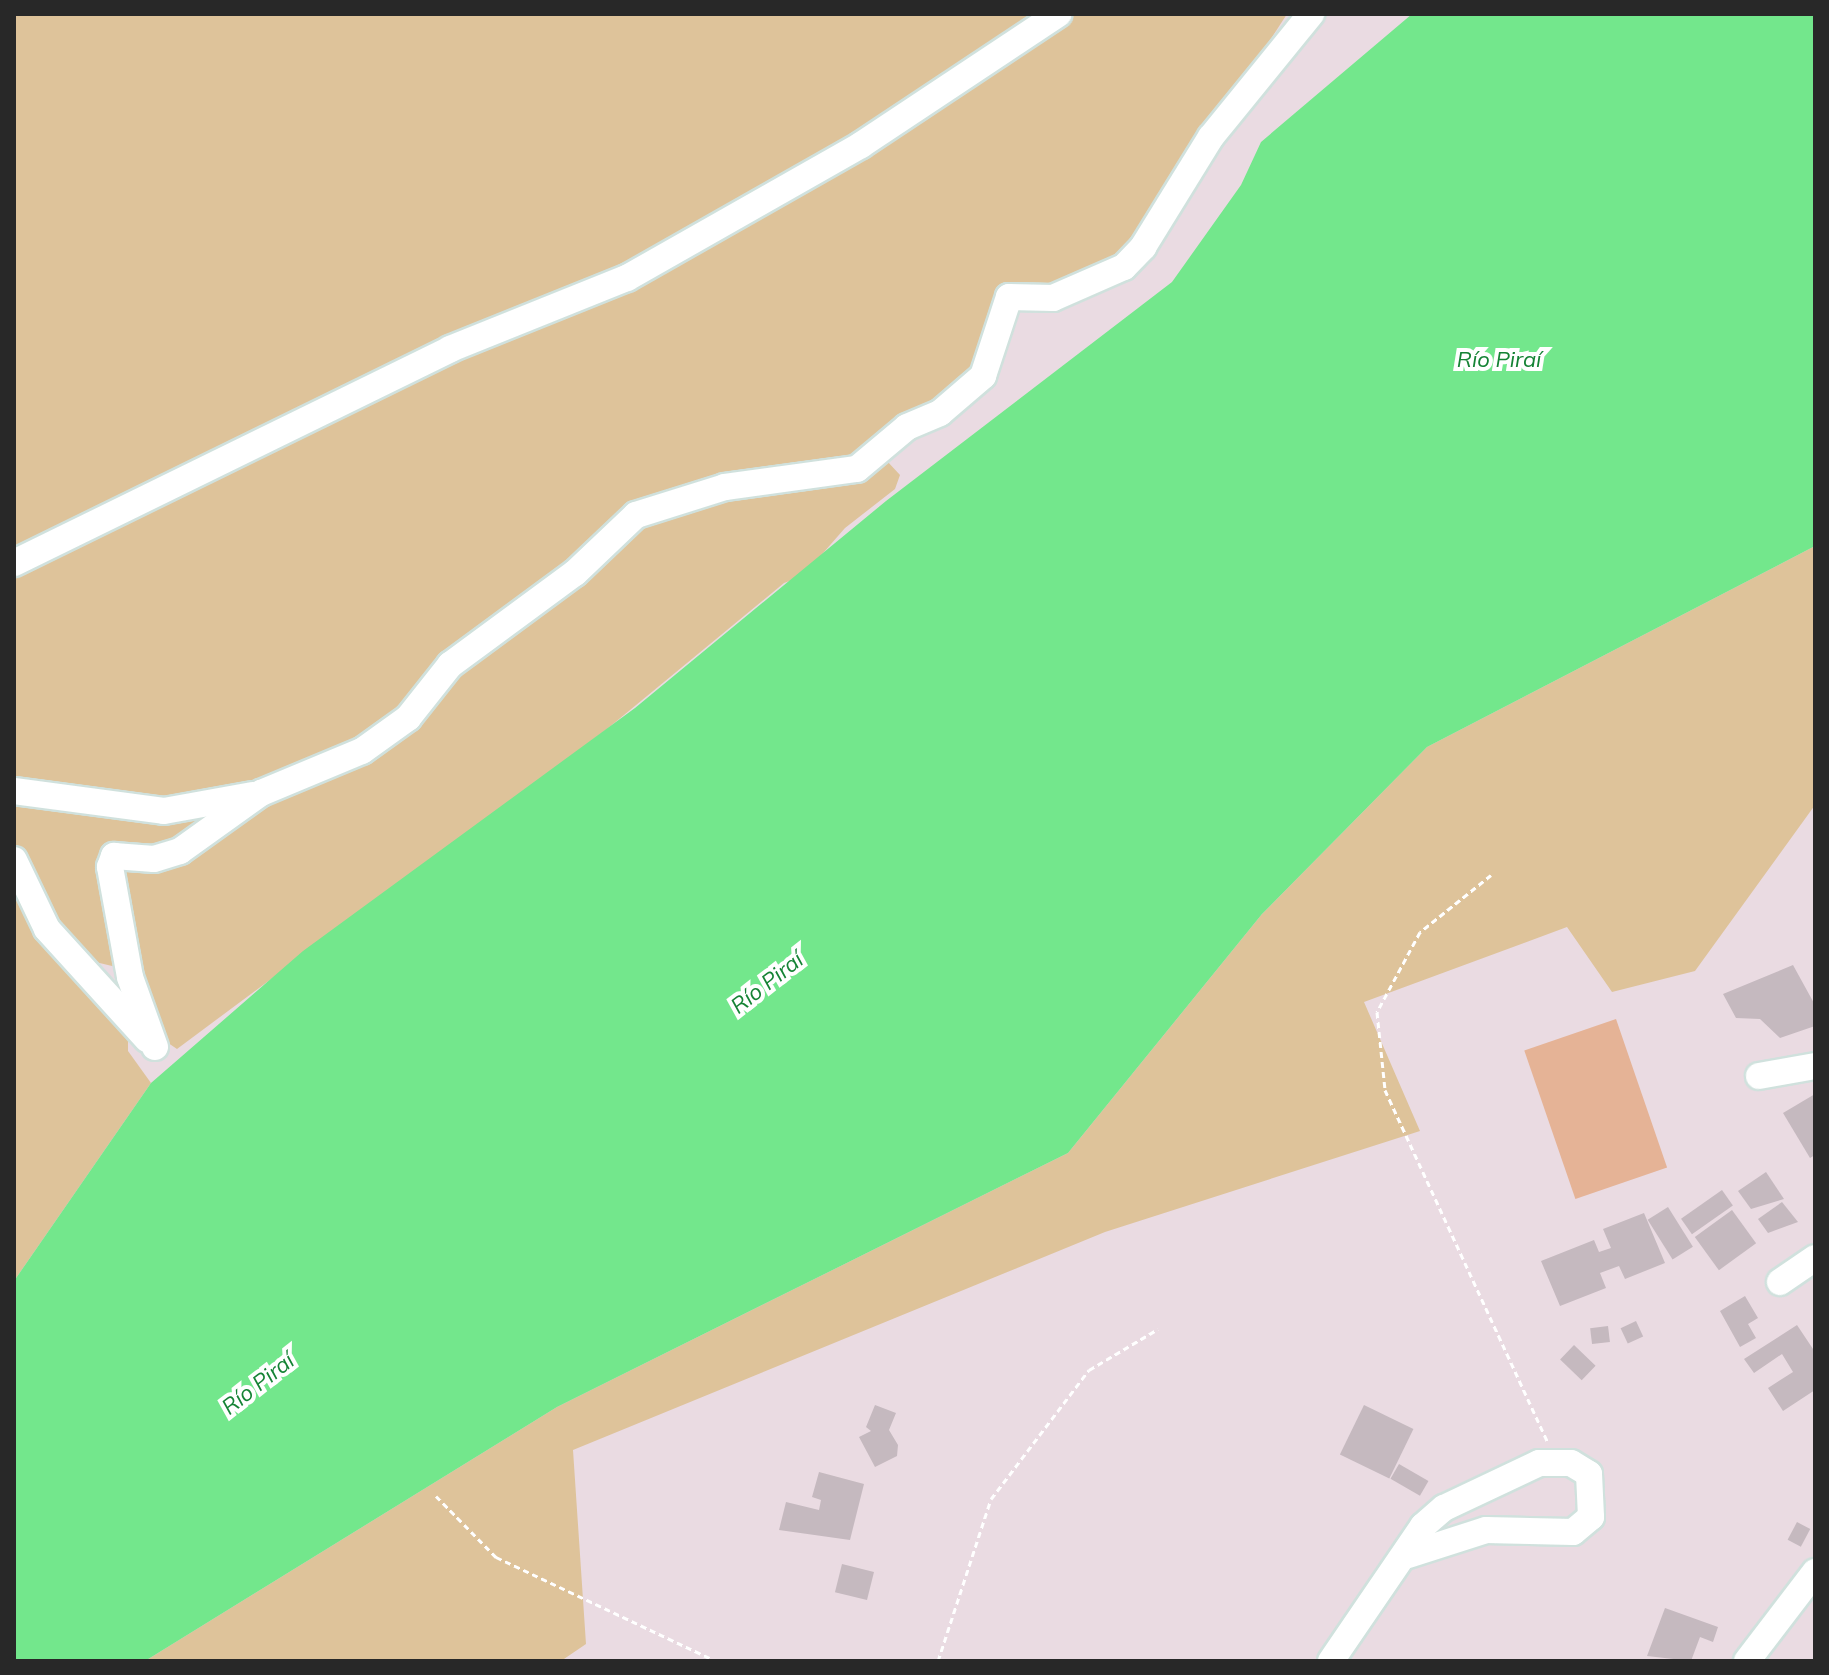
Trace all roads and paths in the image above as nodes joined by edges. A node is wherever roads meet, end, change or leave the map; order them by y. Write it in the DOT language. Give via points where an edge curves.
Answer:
graph roads {
  1 [pos="1058,14"];
  2 [pos="1311,14"];
  3 [pos="14,563"];
  4 [pos="14,791"];
  5 [pos="261,793"];
  6 [pos="14,860"];
  7 [pos="1491,875"];
  8 [pos="1815,1066"];
  9 [pos="1759,1076"];
  10 [pos="1815,1258"];
  11 [pos="1780,1282"];
  12 [pos="1158,1329"];
  13 [pos="1556,1461"];
  14 [pos="436,1496"];
  15 [pos="1408,1555"];
  16 [pos="1815,1572"];
  17 [pos="716,1661"];
  18 [pos="938,1661"];
  19 [pos="1331,1661"];
  20 [pos="1747,1661"];
  1 -- 3 [label="street" via="861,145 627,278 450,349"];
  2 -- 5 [label="street" via="1211,137 1143,247 1124,267 1053,298 1009,297 983,376 940,413 907,427 857,469 725,487 636,515 575,573 450,665 408,718 362,751"];
  4 -- 5 [label="street" via="164,811"];
  5 -- 6 [label="street" via="180,851 154,859 114,856 110,867 130,977 155,1047 47,929"];
  7 -- 13 [label="path" via="1420,932 1377,1012 1385,1090"];
  8 -- 9 [label="street"];
  10 -- 11 [label="street"];
  12 -- 18 [label="path" via="1089,1370 991,1499"];
  13 -- 15 [label="street" via="1444,1508"];
  13 -- 15 [label="street" via="1589,1474 1595,1496 1591,1517 1573,1532 1486,1530"];
  14 -- 17 [label="path" via="496,1557"];
  15 -- 19 [label="street"];
  16 -- 20 [label="street"];
}
